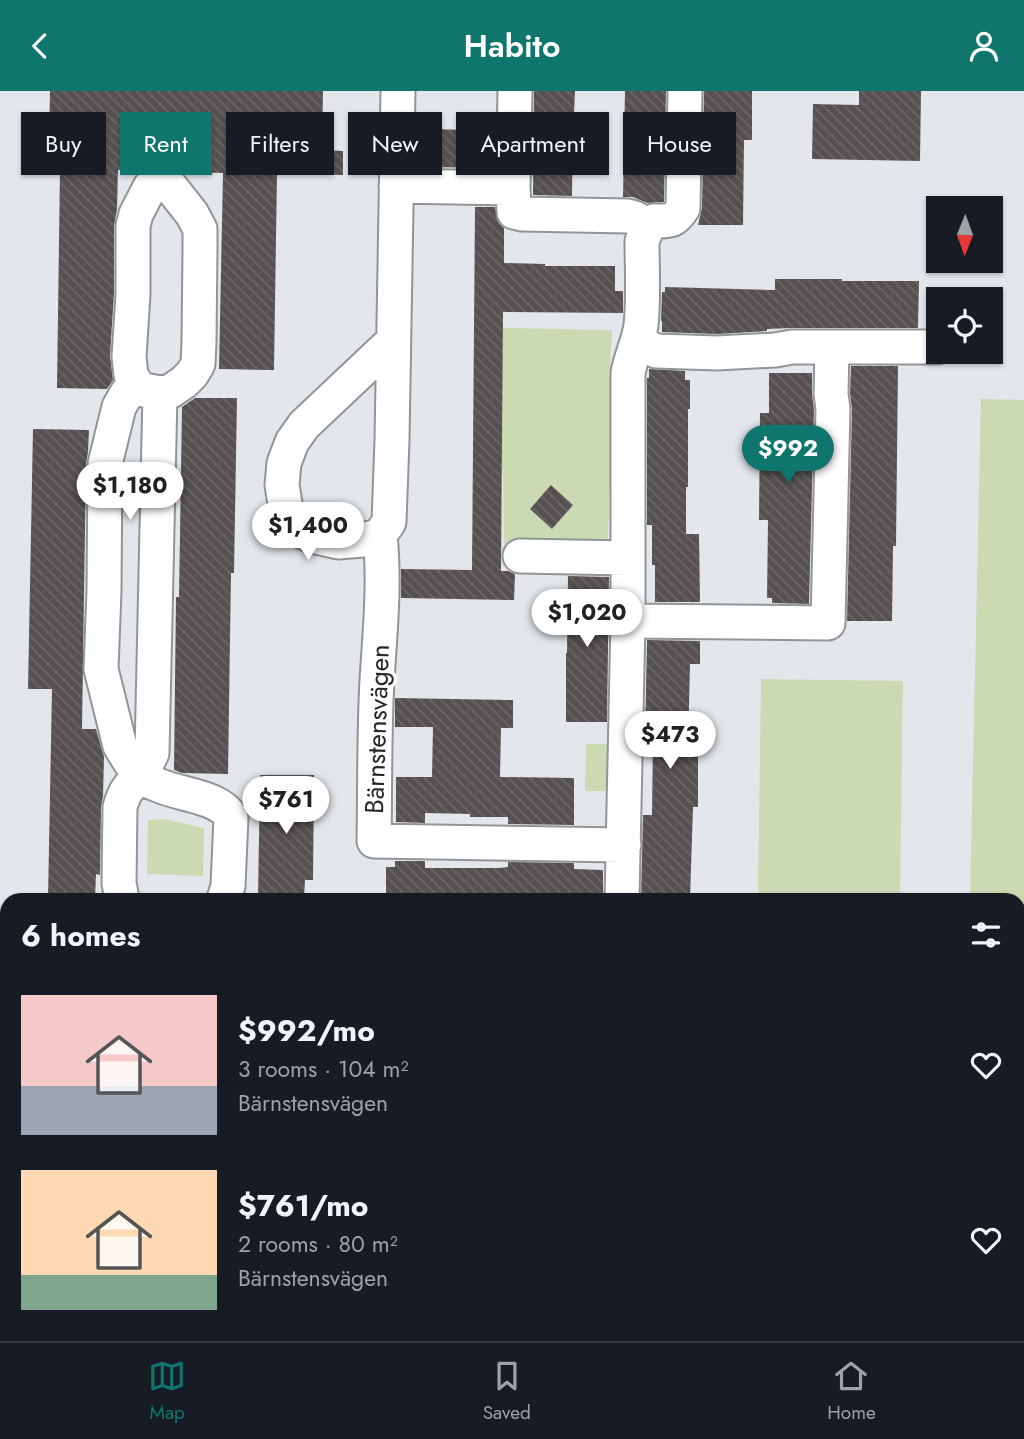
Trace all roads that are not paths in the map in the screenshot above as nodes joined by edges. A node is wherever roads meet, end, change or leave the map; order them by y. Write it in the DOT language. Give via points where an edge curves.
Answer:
graph roads {
  1 [pos="398,91"];
  2 [pos="514,91"];
  3 [pos="685,91"];
  4 [pos="396,186"];
  5 [pos="513,188"];
  6 [pos="647,229"];
  7 [pos="638,338"];
  8 [pos="393,341"];
  9 [pos="926,347"];
  10 [pos="832,348"];
  11 [pos="148,389"];
  12 [pos="380,535"];
  13 [pos="520,556"];
  14 [pos="627,558"];
  15 [pos="628,621"];
  16 [pos="140,778"];
  17 [pos="624,845"];
  18 [pos="121,893"];
  19 [pos="226,893"];
  20 [pos="622,893"];
  1 -- 4 [label="street, Bärnstensvägen"];
  2 -- 5 [label="street"];
  3 -- 6 [label="street" via="683,208 671,221 654,221"];
  4 -- 5 [label="street"];
  4 -- 8 [label="street, Bärnstensvägen"];
  5 -- 6 [label="street" via="514,212 628,216"];
  6 -- 7 [label="street" via="642,241"];
  7 -- 10 [label="street" via="656,351"];
  7 -- 14 [label="street" via="628,373"];
  8 -- 12 [label="street, Bärnstensvägen" via="389,522"];
  8 -- 12 [label="street" via="304,425 284,463 282,485 288,516 296,529 338,541"];
  9 -- 10 [label="street"];
  10 -- 15 [label="street" via="828,623"];
  11 -- 11 [label="street" via="172,391 184,382 198,364 200,342 200,229 159,176 133,226 129,357 131,375"];
  11 -- 16 [label="street" via="152,753"];
  11 -- 16 [label="street" via="127,393 105,464 101,657 120,746"];
  12 -- 17 [label="street, Bärnstensvägen" via="382,616 374,841"];
  13 -- 14 [label="street"];
  14 -- 15 [label="street"];
  15 -- 17 [label="street"];
  16 -- 18 [label="street" via="129,786 120,807"];
  16 -- 19 [label="street" via="227,810 231,817"];
  17 -- 20 [label="street"];
}
